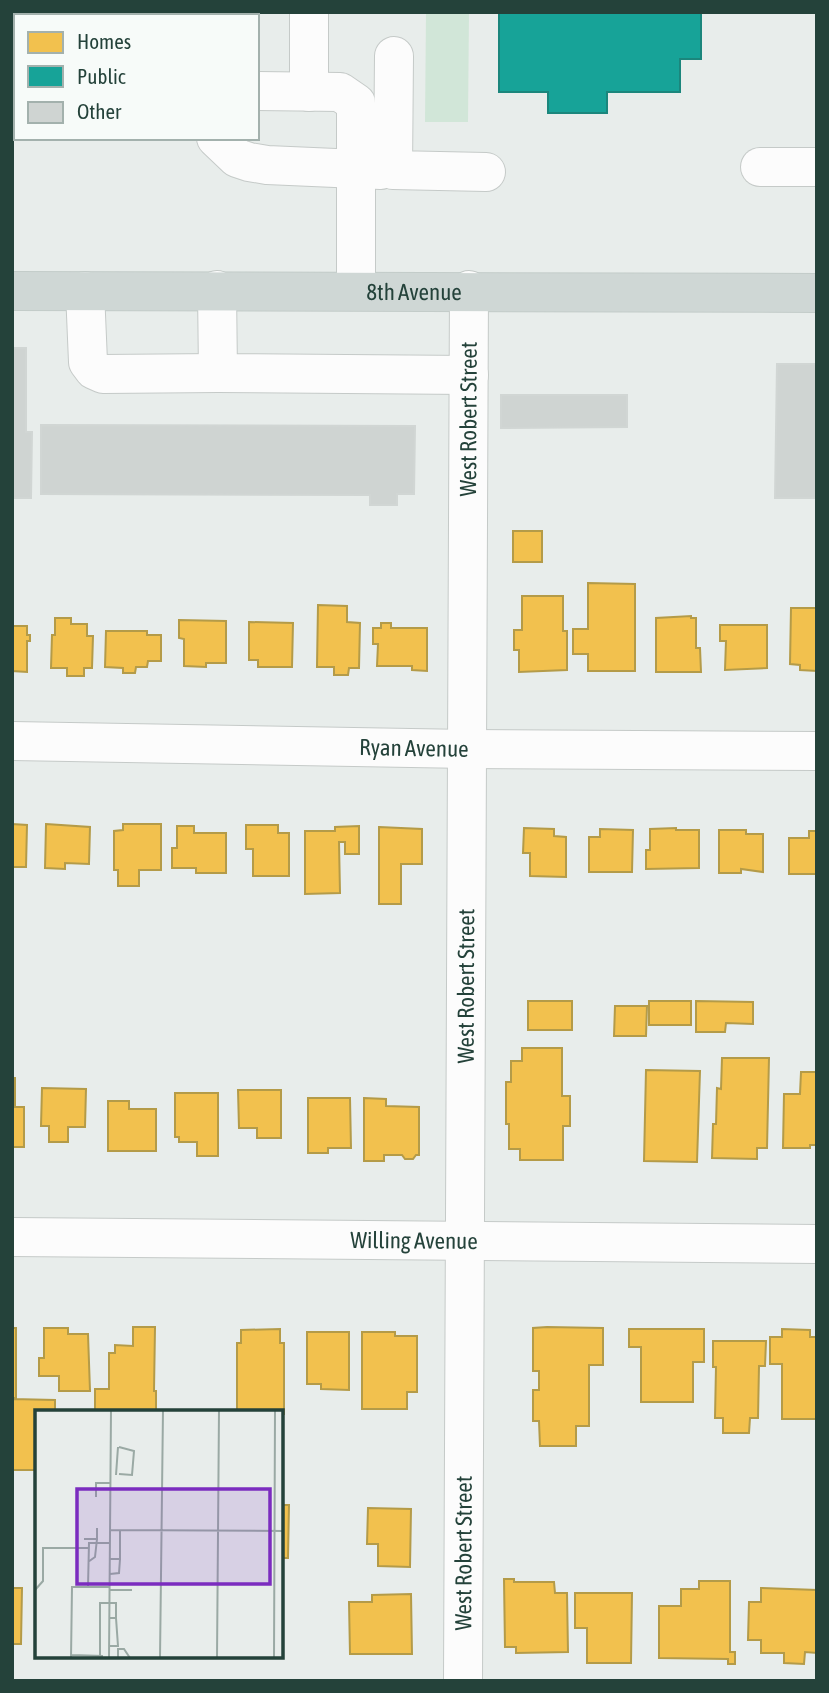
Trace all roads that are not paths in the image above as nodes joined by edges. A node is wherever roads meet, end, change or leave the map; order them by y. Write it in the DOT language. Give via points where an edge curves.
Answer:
graph roads {
  1 [pos="309,12"];
  2 [pos="394,56"];
  3 [pos="259,91"];
  4 [pos="309,92"];
  5 [pos="218,140"];
  6 [pos="760,167"];
  7 [pos="817,167"];
  8 [pos="356,169"];
  9 [pos="393,170"];
  10 [pos="486,172"];
  11 [pos="216,290"];
  12 [pos="356,290"];
  13 [pos="470,290"];
  14 [pos="12,291"];
  15 [pos="85,291"];
  16 [pos="817,293"];
  17 [pos="218,373"];
  18 [pos="469,375"];
  19 [pos="12,741"];
  20 [pos="468,749"];
  21 [pos="817,751"];
  22 [pos="12,1237"];
  23 [pos="465,1241"];
  24 [pos="817,1244"];
  25 [pos="463,1681"];
  1 -- 4 [label="street"];
  2 -- 9 [label="street"];
  3 -- 4 [label="street"];
  4 -- 8 [label="street" via="340,92 356,103"];
  5 -- 8 [label="street" via="248,162"];
  6 -- 7 [label="street"];
  8 -- 9 [label="street"];
  8 -- 12 [label="street"];
  9 -- 10 [label="street"];
  11 -- 12 [label="main road, 8th Avenue"];
  11 -- 15 [label="main road, 8th Avenue"];
  11 -- 17 [label="street"];
  12 -- 13 [label="main road, 8th Avenue"];
  13 -- 16 [label="main road, 8th Avenue"];
  13 -- 18 [label="street, West Robert Street"];
  14 -- 15 [label="main road, 8th Avenue"];
  15 -- 17 [label="street" via="88,362 94,370 103,374"];
  17 -- 18 [label="street"];
  18 -- 20 [label="street, West Robert Street"];
  19 -- 20 [label="street, Ryan Avenue"];
  20 -- 21 [label="street, Ryan Avenue"];
  20 -- 23 [label="street, West Robert Street"];
  22 -- 23 [label="street, Willing Avenue"];
  23 -- 24 [label="street, Willing Avenue"];
  23 -- 25 [label="street, West Robert Street"];
}
